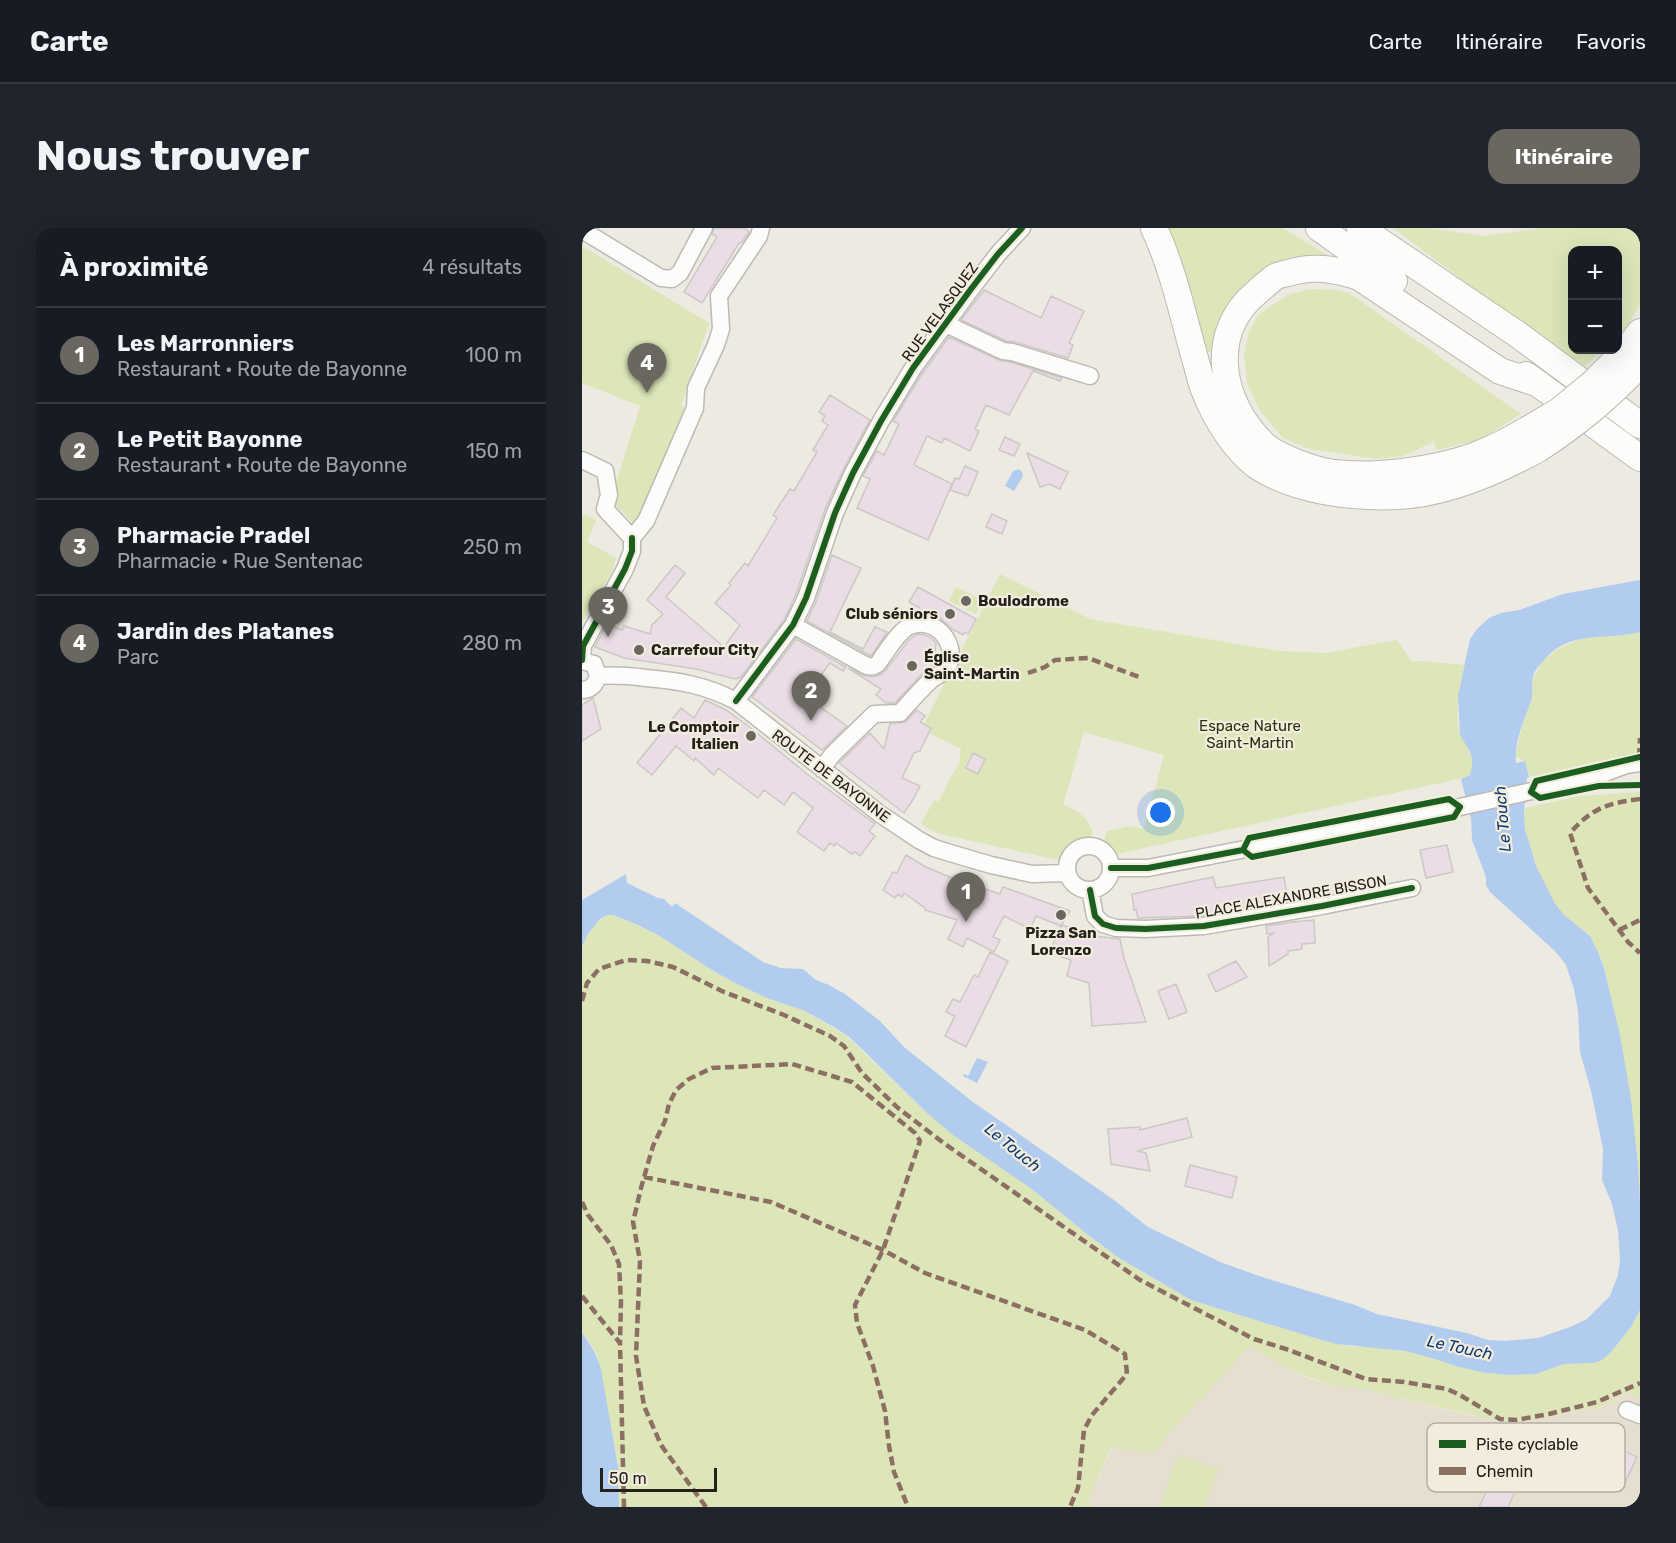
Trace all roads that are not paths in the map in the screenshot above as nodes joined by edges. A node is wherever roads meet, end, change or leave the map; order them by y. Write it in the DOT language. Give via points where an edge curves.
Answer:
graph roads {
  1 [pos="704,228"];
  2 [pos="761,228"];
  3 [pos="1022,228"];
  4 [pos="1154,228"];
  5 [pos="1319,228"];
  6 [pos="1360,228"];
  7 [pos="582,230"];
  8 [pos="946,324"];
  9 [pos="1637,352"];
  10 [pos="1090,376"];
  11 [pos="1539,384"];
  12 [pos="1640,425"];
  13 [pos="1533,440"];
  14 [pos="1640,458"];
  15 [pos="582,460"];
  16 [pos="632,538"];
  17 [pos="793,625"];
  18 [pos="582,661"];
  19 [pos="598,676"];
  20 [pos="582,690"];
  21 [pos="736,701"];
  22 [pos="1640,763"];
  23 [pos="822,769"];
  24 [pos="1640,774"];
  25 [pos="1594,777"];
  26 [pos="1111,868"];
  27 [pos="1067,873"];
  28 [pos="1412,888"];
  29 [pos="1090,890"];
  1 -- 7 [label="street" via="680,273 672,279 661,278"];
  2 -- 16 [label="street" via="719,296 721,329 696,388 695,408 646,521"];
  3 -- 8 [label="street, RUE VELASQUEZ"];
  4 -- 13 [label="highway" via="1174,280 1205,392 1235,445 1257,466 1294,484 1328,493 1399,496 1466,482 1503,468"];
  5 -- 11 [label="highway"];
  6 -- 12 [label="highway" via="1517,334"];
  8 -- 10 [label="street, RUE VELASQUEZ" via="1003,351"];
  8 -- 17 [label="street, RUE VELASQUEZ" via="913,368 853,473"];
  9 -- 13 [label="highway, bridge" via="1559,411"];
  11 -- 13 [label="highway" via="1500,371 1359,277 1338,270 1299,269 1275,277 1245,302 1232,323 1226,346 1224,371 1242,419 1264,446 1297,464 1333,473 1381,474 1432,467 1505,442"];
  11 -- 14 [label="highway"];
  15 -- 16 [label="street" via="605,471 609,495 605,509"];
  16 -- 18 [label="street" via="625,569 583,646"];
  17 -- 21 [label="street, RUE VELASQUEZ"];
  17 -- 23 [label="street" via="865,665 877,664 903,629 917,624 935,627 950,650 945,671 933,678 900,713 874,714"];
  18 -- 19 [label="street" via="594,664"];
  19 -- 20 [label="street" via="595,685"];
  19 -- 21 [label="street, ROUTE DE BAYONNE" via="675,681"];
  21 -- 23 [label="street, ROUTE DE BAYONNE"];
  22 -- 25 [label="street"];
  23 -- 27 [label="street, ROUTE DE BAYONNE" via="894,824 934,848 1032,874"];
  24 -- 25 [label="street"];
  25 -- 26 [label="street" via="1148,868"];
  26 -- 27 [label="street" via="1103,851 1088,846 1071,854"];
  26 -- 29 [label="street" via="1105,884"];
  27 -- 29 [label="street" via="1075,886"];
  28 -- 29 [label="street, PLACE ALEXANDRE BISSON" via="1204,926 1145,929 1103,924 1095,916"];
}
